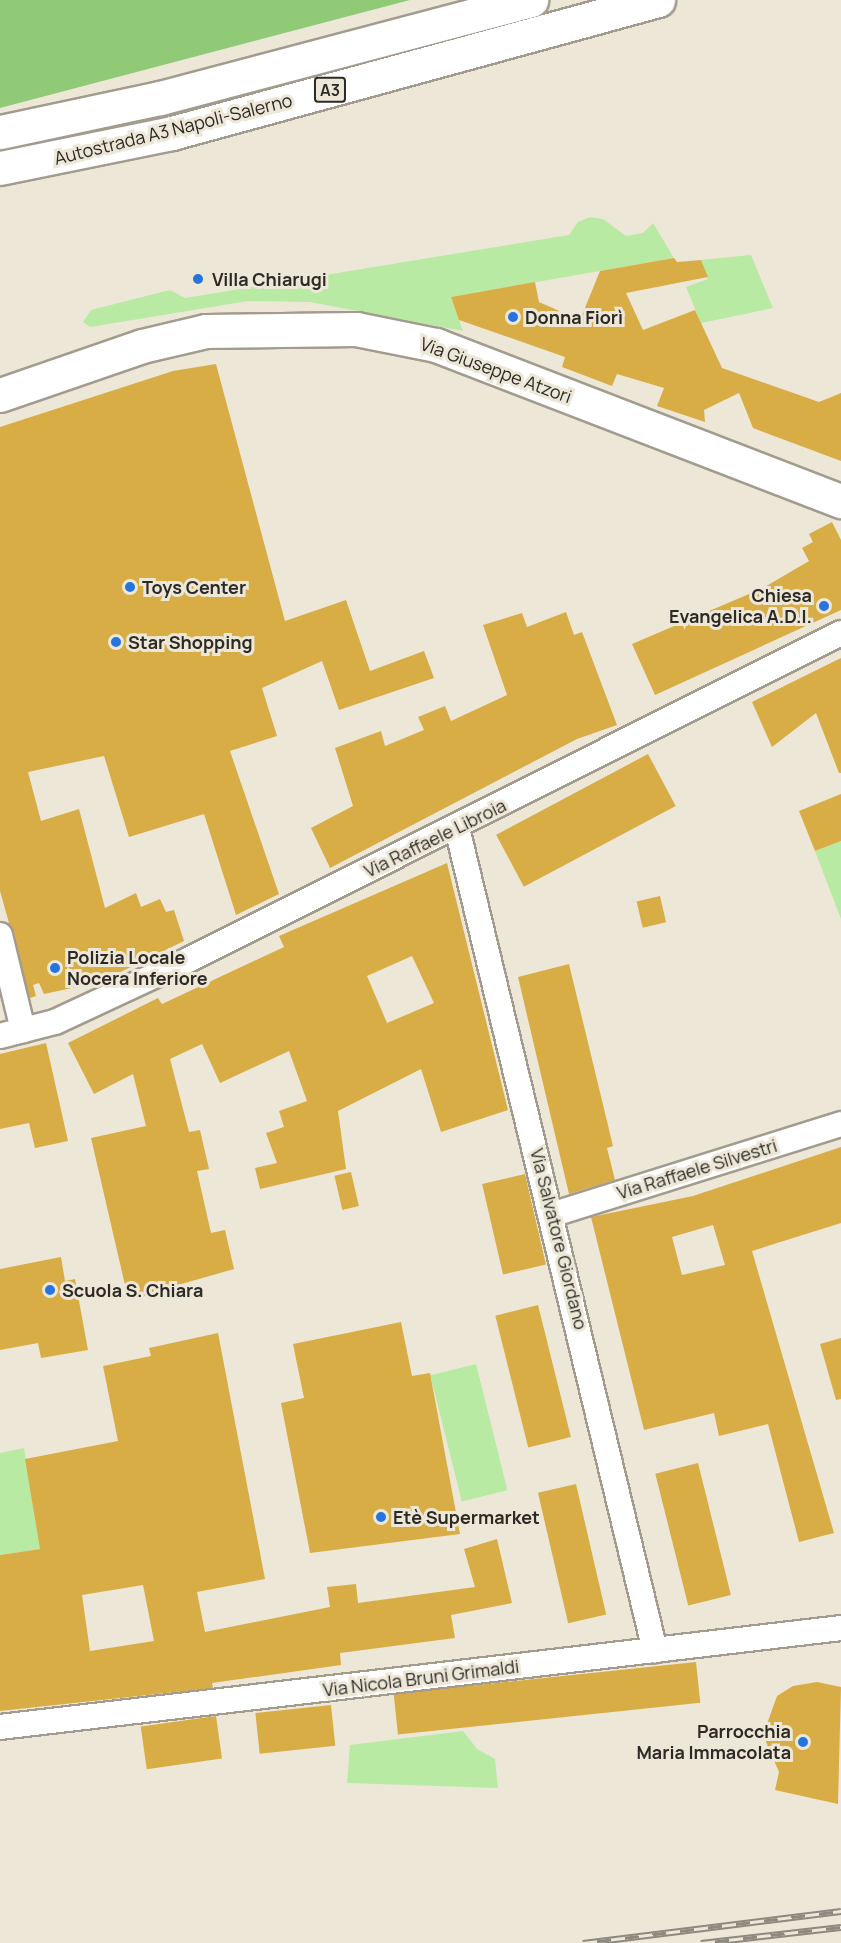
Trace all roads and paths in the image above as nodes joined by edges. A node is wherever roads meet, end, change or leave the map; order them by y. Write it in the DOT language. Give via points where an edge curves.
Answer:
graph roads {
  1 [pos="531,0"];
  2 [pos="658,0"];
  3 [pos="0,132"];
  4 [pos="0,168"];
  5 [pos="0,395"];
  6 [pos="841,501"];
  7 [pos="841,633"];
  8 [pos="457,828"];
  9 [pos="0,935"];
  10 [pos="11,1033"];
  11 [pos="841,1124"];
  12 [pos="554,1214"];
  13 [pos="841,1628"];
  14 [pos="655,1651"];
  15 [pos="0,1727"];
  1 -- 3 [label="main road, Autostrada A3 Napoli-Salerno / A3" via="150,100"];
  2 -- 4 [label="main road, Autostrada A3 Napoli-Salerno / A3" via="172,133"];
  5 -- 6 [label="main road, Via Giuseppe Atzori" via="142,346 206,331 356,329 436,345"];
  7 -- 8 [label="street, Via Raffaele Libroia"];
  8 -- 10 [label="street, Via Raffaele Libroia" via="55,1022"];
  8 -- 12 [label="street, Via Salvatore Giordano"];
  9 -- 10 [label="street"];
  11 -- 12 [label="street, Via Raffaele Silvestri"];
  12 -- 14 [label="street, Via Salvatore Giordano"];
  13 -- 14 [label="street, Via Nicola Bruni Grimaldi"];
  14 -- 15 [label="street, Via Nicola Bruni Grimaldi"];
}
